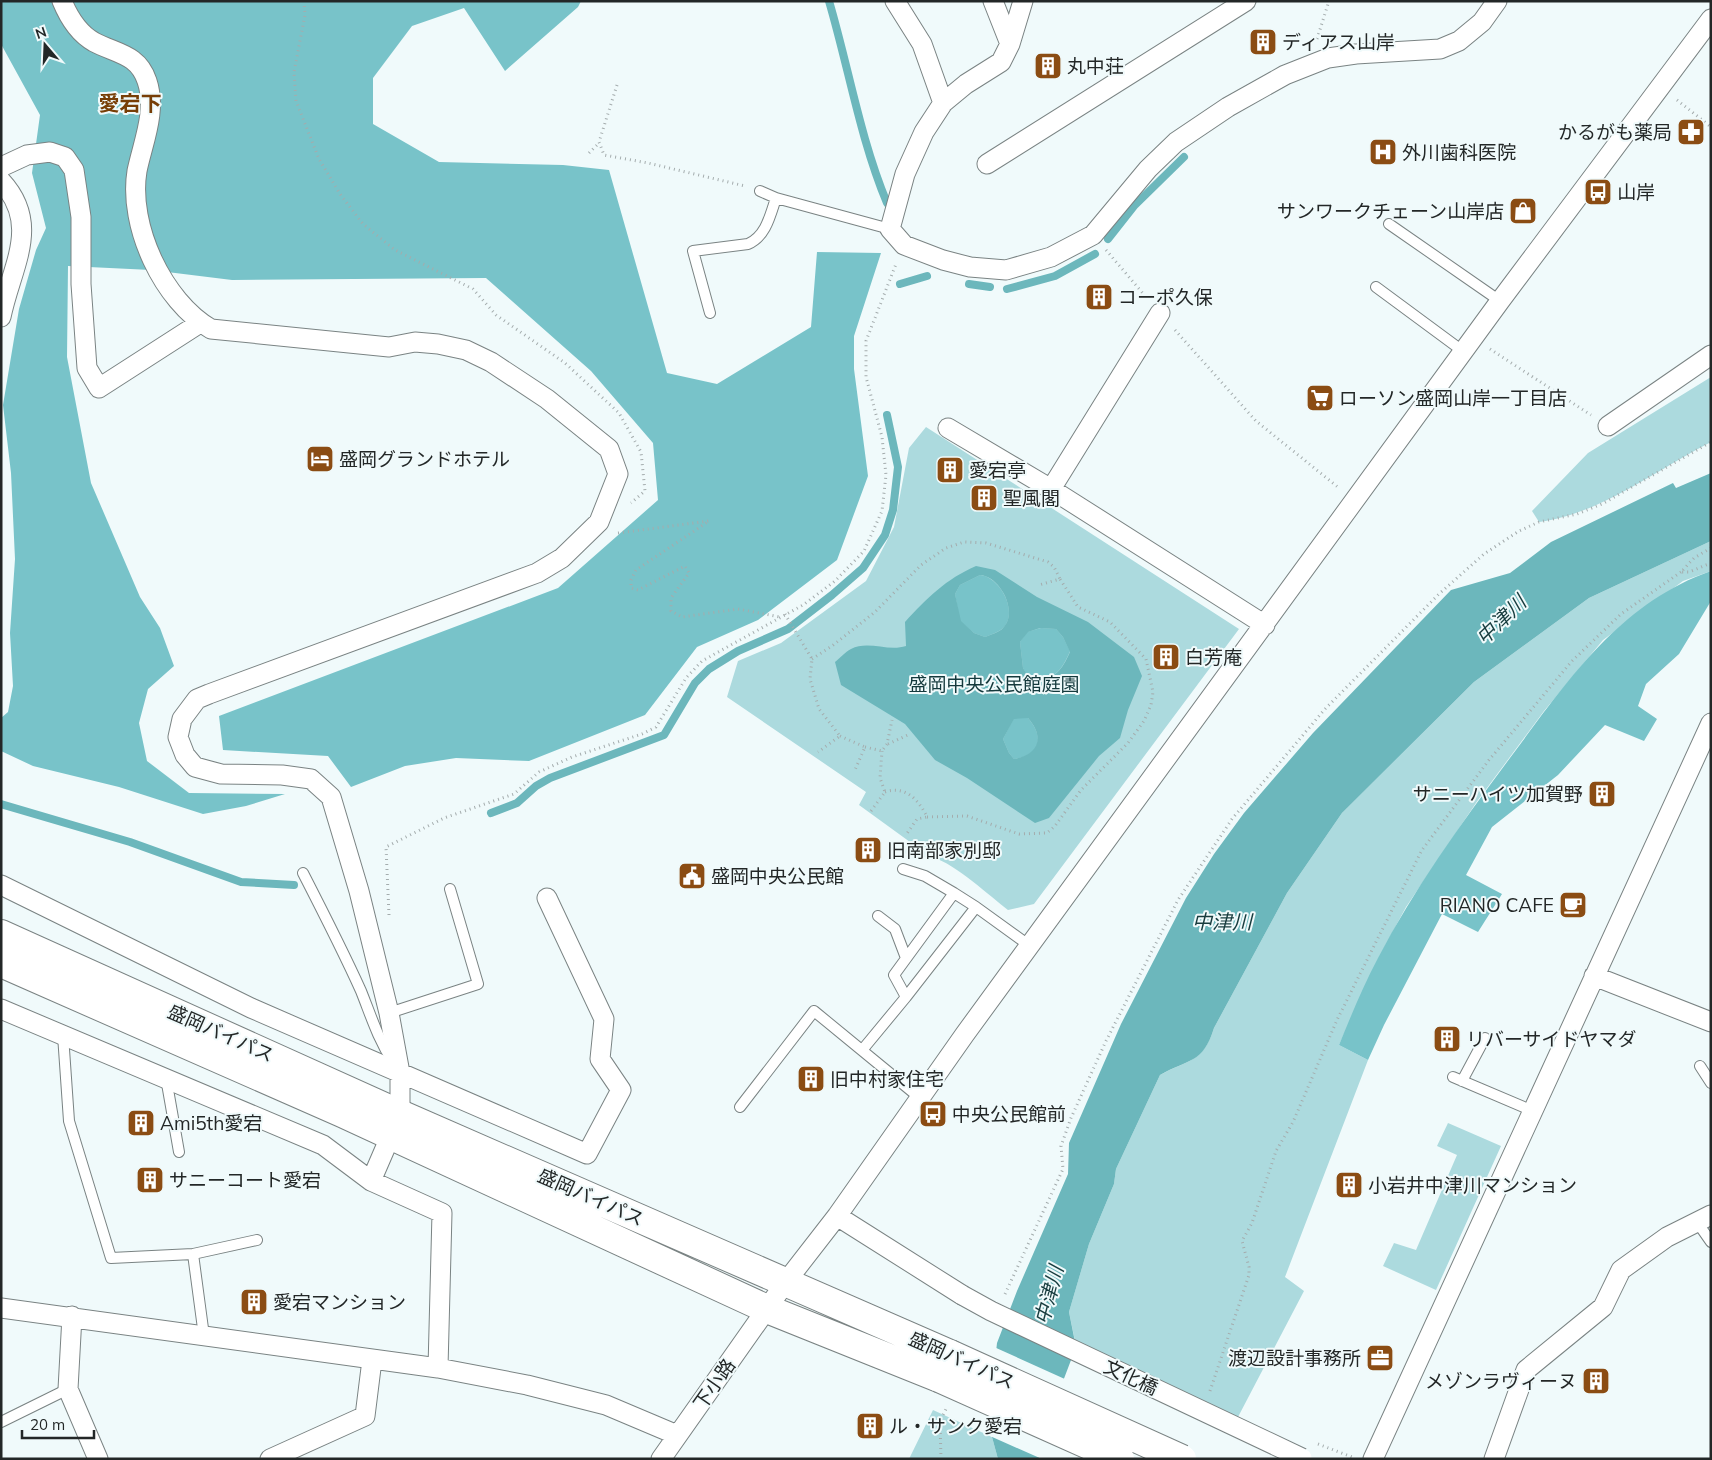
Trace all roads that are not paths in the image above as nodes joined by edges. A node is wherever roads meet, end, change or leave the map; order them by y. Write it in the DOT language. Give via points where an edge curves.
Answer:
graph roads {
  1 [pos="62,1"];
  2 [pos="895,1"];
  3 [pos="993,1"];
  4 [pos="1023,1"];
  5 [pos="1246,1"];
  6 [pos="1497,1"];
  7 [pos="1711,19"];
  8 [pos="1010,44"];
  9 [pos="942,103"];
  10 [pos="987,164"];
  11 [pos="1,167"];
  12 [pos="1,181"];
  13 [pos="760,191"];
  14 [pos="776,198"];
  15 [pos="1389,224"];
  16 [pos="890,228"];
  17 [pos="1376,288"];
  18 [pos="3,301"];
  19 [pos="1500,301"];
  20 [pos="710,313"];
  21 [pos="1160,313"];
  22 [pos="200,322"];
  23 [pos="1469,345"];
  24 [pos="1711,355"];
  25 [pos="1608,426"];
  26 [pos="948,428"];
  27 [pos="1051,489"];
  28 [pos="1265,625"];
  29 [pos="1711,722"];
  30 [pos="903,869"];
  31 [pos="303,873"];
  32 [pos="1,885"];
  33 [pos="450,889"];
  34 [pos="954,893"];
  35 [pos="547,898"];
  36 [pos="976,908"];
  37 [pos="878,916"];
  38 [pos="1,934"];
  39 [pos="1030,946"];
  40 [pos="906,958"];
  41 [pos="1,963"];
  42 [pos="1594,976"];
  43 [pos="906,997"];
  44 [pos="1,1009"];
  45 [pos="389,1013"];
  46 [pos="1711,1022"];
  47 [pos="63,1035"];
  48 [pos="1485,1038"];
  49 [pos="863,1049"];
  50 [pos="1700,1066"];
  51 [pos="400,1073"];
  52 [pos="166,1078"];
  53 [pos="1711,1083"];
  54 [pos="920,1098"];
  55 [pos="354,1106"];
  56 [pos="740,1107"];
  57 [pos="1532,1111"];
  58 [pos="395,1125"];
  59 [pos="179,1152"];
  60 [pos="371,1181"];
  61 [pos="837,1216"];
  62 [pos="1704,1218"];
  63 [pos="257,1240"];
  64 [pos="1711,1242"];
  65 [pos="193,1254"];
  66 [pos="785,1283"];
  67 [pos="1,1308"];
  68 [pos="767,1309"];
  69 [pos="72,1316"];
  70 [pos="204,1336"];
  71 [pos="372,1360"];
  72 [pos="438,1368"];
  73 [pos="68,1389"];
  74 [pos="1,1422"];
  75 [pos="677,1436"];
  76 [pos="1305,1454"];
  77 [pos="98,1459"];
  78 [pos="270,1459"];
  79 [pos="661,1459"];
  80 [pos="1120,1459"];
  81 [pos="1182,1459"];
  82 [pos="1373,1459"];
  83 [pos="1494,1459"];
  1 -- 22 [label="street" via="68,16 81,32 94,42 134,59 147,81 150,118 137,172 136,212 141,233 164,281"];
  2 -- 9 [label="street" via="922,44"];
  3 -- 8 [label="street"];
  4 -- 8 [label="street"];
  5 -- 10 [label="street"];
  6 -- 16 [label="street" via="1472,32 1459,41 1440,48 1356,54 1309,64 1228,107 1176,142 1148,169 1093,235 1052,256 1006,270 970,267 904,245"];
  7 -- 19 [label="street, 下小路"];
  8 -- 9 [label="street" via="1001,62"];
  9 -- 16 [label="street" via="924,132 905,174"];
  11 -- 22 [label="street" via="27,155 50,152 65,157 74,170 81,217 87,368 99,388"];
  12 -- 18 [label="street" via="10,191 22,219 21,246"];
  13 -- 14 [label="lane"];
  14 -- 16 [label="lane"];
  14 -- 20 [label="lane" via="764,231 756,241 694,251"];
  15 -- 19 [label="lane"];
  17 -- 23 [label="lane"];
  19 -- 23 [label="street, 下小路"];
  21 -- 27 [label="street"];
  22 -- 45 [label="street" via="211,329 389,347 415,342 466,350 514,376 609,449 618,474 599,522 562,558 538,573 209,694 197,699 182,719 178,737 184,755 195,767 221,774 310,779 331,796 359,891"];
  23 -- 28 [label="street, 下小路"];
  24 -- 25 [label="street"];
  26 -- 27 [label="street"];
  27 -- 28 [label="street"];
  28 -- 39 [label="street, 下小路"];
  29 -- 42 [label="street"];
  30 -- 34 [label="lane" via="925,876"];
  31 -- 51 [label="lane" via="334,932 379,1040"];
  32 -- 51 [label="street" via="251,1008"];
  33 -- 45 [label="lane" via="478,984"];
  34 -- 36 [label="lane"];
  34 -- 40 [label="lane"];
  35 -- 51 [label="street" via="604,1019 600,1059 621,1090 587,1154"];
  36 -- 39 [label="lane"];
  36 -- 43 [label="lane"];
  37 -- 40 [label="lane" via="894,929"];
  38 -- 55 [label="highway, 盛岡バイパス"];
  39 -- 54 [label="street, 下小路"];
  40 -- 43 [label="lane" via="894,974"];
  41 -- 55 [label="highway, 盛岡バイパス"];
  42 -- 46 [label="street"];
  42 -- 57 [label="street"];
  43 -- 49 [label="lane"];
  44 -- 47 [label="street"];
  45 -- 51 [label="street"];
  47 -- 52 [label="street"];
  47 -- 65 [label="lane" via="69,1120 111,1258"];
  48 -- 57 [label="lane" via="1457,1079"];
  49 -- 54 [label="lane"];
  49 -- 56 [label="lane" via="814,1011"];
  50 -- 53 [label="lane"];
  51 -- 58 [label="street"];
  52 -- 59 [label="lane"];
  52 -- 60 [label="street" via="323,1145"];
  54 -- 61 [label="street, 下小路"];
  55 -- 58 [label="highway, 盛岡バイパス"];
  57 -- 82 [label="street"];
  58 -- 60 [label="street"];
  58 -- 66 [label="highway, 盛岡バイパス"];
  58 -- 68 [label="highway, 盛岡バイパス"];
  60 -- 72 [label="street" via="442,1213"];
  61 -- 66 [label="street, 下小路"];
  61 -- 76 [label="street, 文化橋, bridge" via="991,1311"];
  62 -- 64 [label="lane"];
  62 -- 83 [label="street" via="1668,1237 1621,1270 1603,1307 1526,1370"];
  63 -- 65 [label="lane"];
  65 -- 70 [label="lane"];
  66 -- 68 [label="street, 下小路"];
  66 -- 81 [label="highway, 盛岡バイパス, bridge"];
  67 -- 69 [label="street"];
  68 -- 75 [label="street, 下小路"];
  68 -- 80 [label="highway, 盛岡バイパス, bridge" via="939,1378"];
  69 -- 70 [label="street"];
  69 -- 73 [label="street"];
  70 -- 71 [label="street"];
  71 -- 72 [label="street"];
  71 -- 78 [label="street" via="365,1416"];
  72 -- 75 [label="street" via="527,1385 606,1405"];
  73 -- 74 [label="lane"];
  73 -- 77 [label="street"];
  75 -- 79 [label="street, 下小路"];
}
